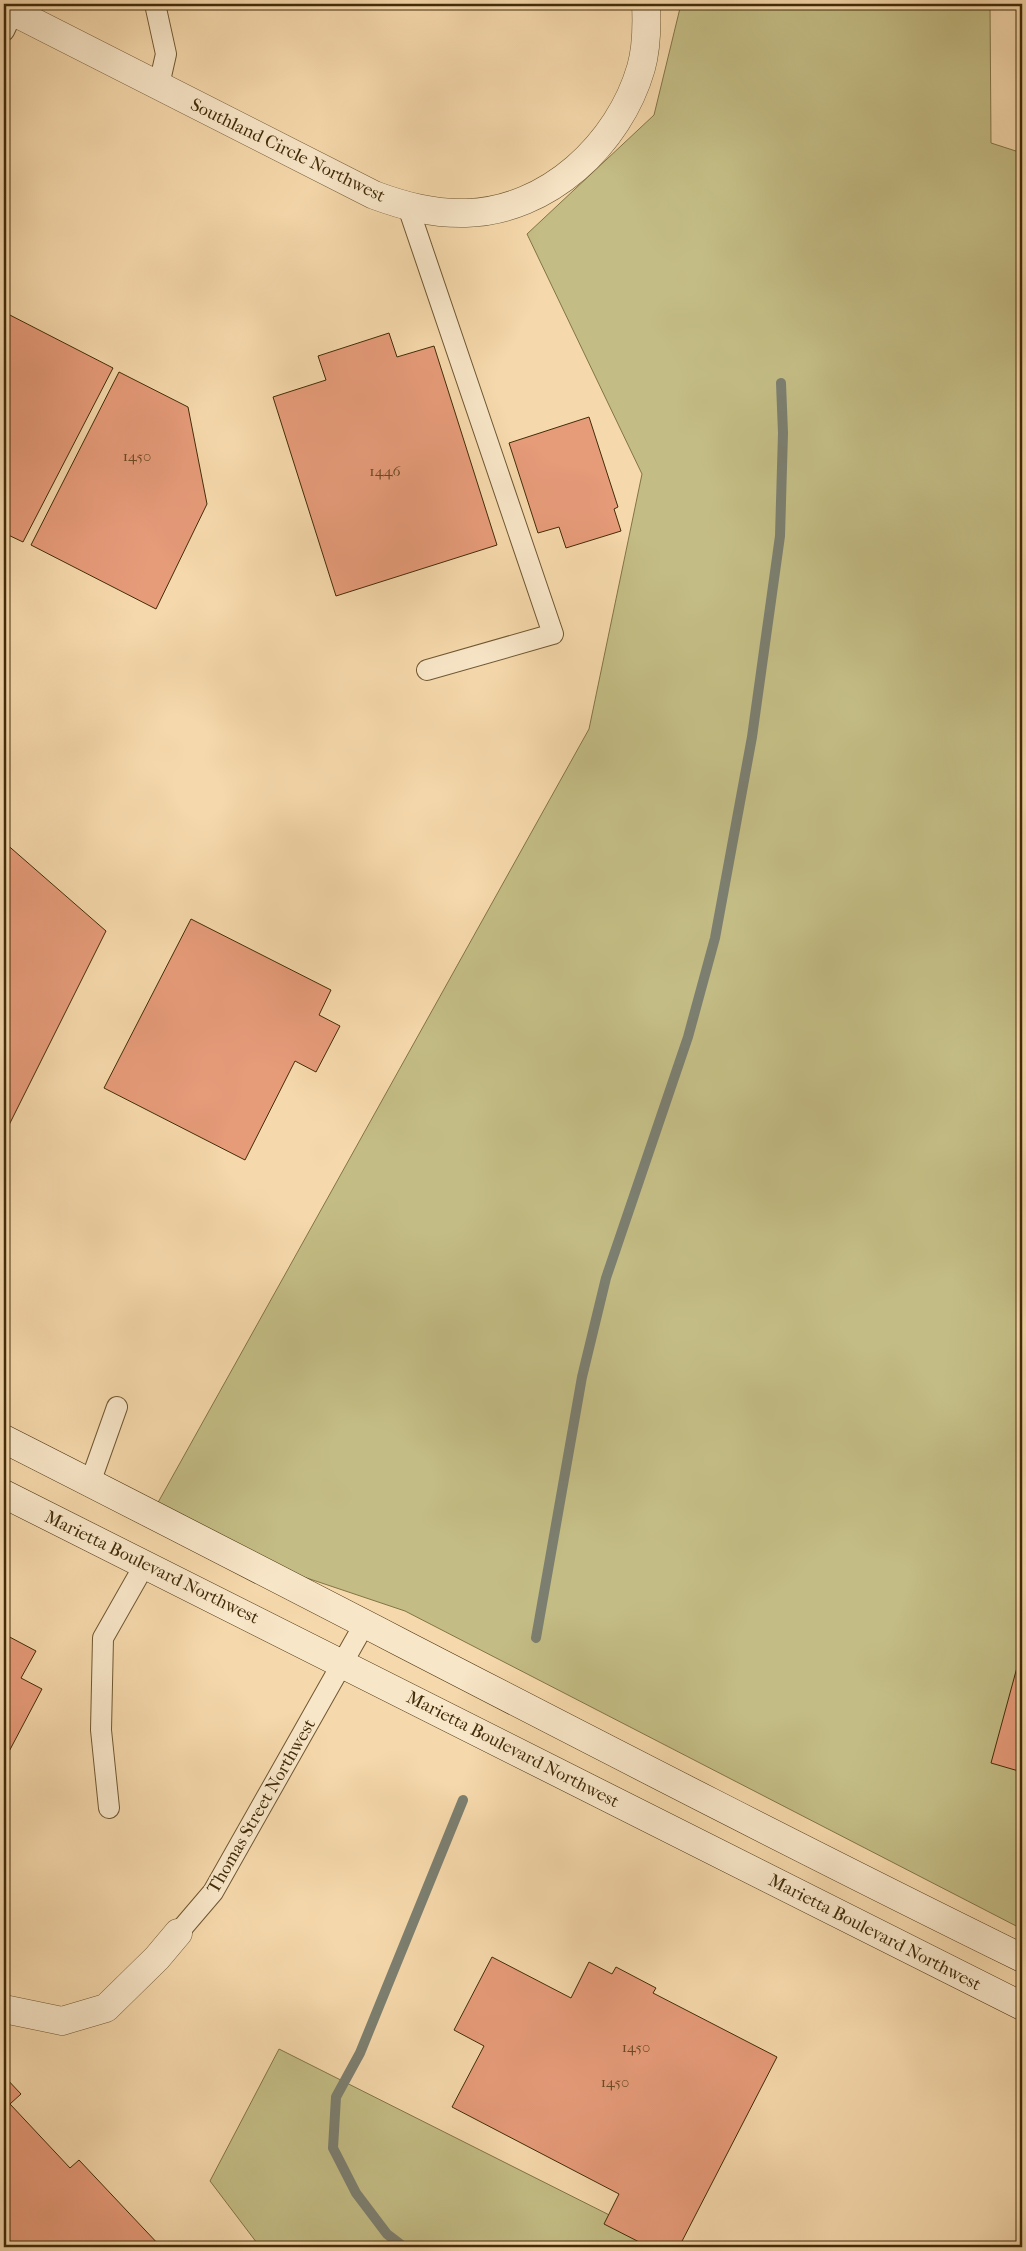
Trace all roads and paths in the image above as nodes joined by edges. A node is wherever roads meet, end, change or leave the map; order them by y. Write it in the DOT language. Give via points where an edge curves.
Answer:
graph roads {
  1 [pos="156,4"];
  2 [pos="646,4"];
  3 [pos="7,17"];
  4 [pos="158,85"];
  5 [pos="408,207"];
  6 [pos="427,670"];
  7 [pos="117,1407"];
  8 [pos="4,1439"];
  9 [pos="90,1483"];
  10 [pos="4,1494"];
  11 [pos="145,1564"];
  12 [pos="365,1623"];
  13 [pos="343,1663"];
  14 [pos="108,1808"];
  15 [pos="178,1933"];
  16 [pos="1022,1958"];
  17 [pos="1022,2006"];
  18 [pos="4,2009"];
  1 -- 4 [label="lane" via="166,54"];
  2 -- 5 [label="main road, Southland Circle Northwest" via="647,31 642,67 621,117 585,161 548,189 502,207 468,213"];
  3 -- 4 [label="main road, Southland Circle Northwest"];
  4 -- 5 [label="main road, Southland Circle Northwest" via="374,195"];
  5 -- 6 [label="lane" via="553,634"];
  7 -- 9 [label="lane"];
  8 -- 9 [label="main road"];
  9 -- 12 [label="main road"];
  10 -- 11 [label="main road, Marietta Boulevard Northwest"];
  11 -- 13 [label="main road, Marietta Boulevard Northwest"];
  11 -- 14 [label="lane" via="102,1638 101,1730"];
  12 -- 13 [label="lane, Thomas Street Northwest"];
  12 -- 16 [label="main road" via="488,1690"];
  13 -- 15 [label="lane, Thomas Street Northwest" via="213,1892"];
  13 -- 17 [label="main road, Marietta Boulevard Northwest"];
  15 -- 18 [label="main road, Thomas Street Northwest" via="106,2008 62,2021"];
}
